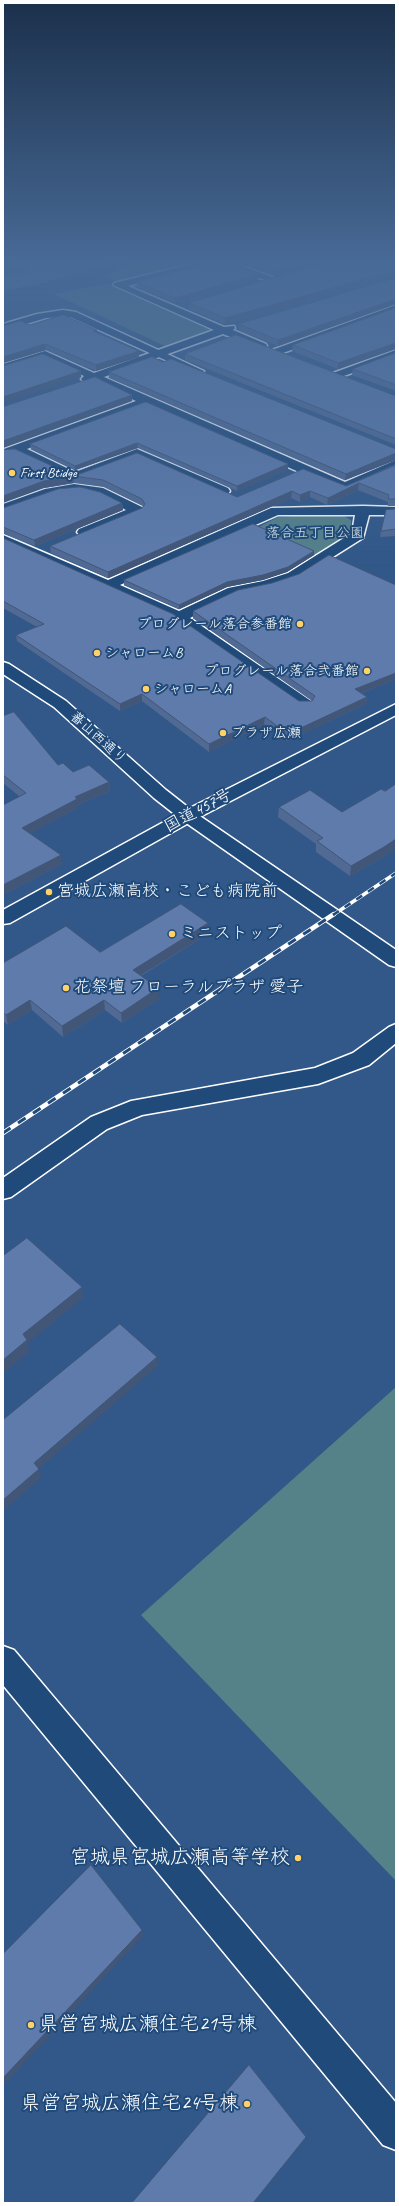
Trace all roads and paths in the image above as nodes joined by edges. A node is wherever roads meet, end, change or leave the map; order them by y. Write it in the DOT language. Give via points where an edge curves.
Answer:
graph roads {
  1 [pos="18,363"];
  2 [pos="64,363"];
  3 [pos="136,363"];
  4 [pos="179,363"];
  5 [pos="369,363"];
  6 [pos="3,368"];
  7 [pos="324,370"];
  8 [pos="337,375"];
  9 [pos="211,376"];
  10 [pos="94,377"];
  11 [pos="352,380"];
  12 [pos="73,384"];
  13 [pos="146,401"];
  14 [pos="16,449"];
  15 [pos="3,454"];
  16 [pos="396,464"];
  17 [pos="303,469"];
  18 [pos="290,475"];
  19 [pos="237,498"];
  20 [pos="3,509"];
  21 [pos="363,510"];
  22 [pos="396,511"];
  23 [pos="72,538"];
  24 [pos="3,540"];
  25 [pos="50,547"];
  26 [pos="35,553"];
  27 [pos="109,585"];
  28 [pos="179,617"];
  29 [pos="3,667"];
  30 [pos="305,704"];
  31 [pos="396,709"];
  32 [pos="188,816"];
  33 [pos="3,918"];
  34 [pos="396,960"];
  35 [pos="396,1032"];
  36 [pos="3,1190"];
  37 [pos="3,1661"];
  38 [pos="396,2132"];
  1 -- 6 [label="main road"];
  2 -- 10 [label="main road"];
  3 -- 10 [label="main road"];
  4 -- 9 [label="main road"];
  5 -- 8 [label="main road"];
  7 -- 8 [label="main road"];
  8 -- 11 [label="main road"];
  10 -- 12 [label="main road"];
  10 -- 13 [label="main road"];
  13 -- 14 [label="main road"];
  13 -- 17 [label="main road"];
  14 -- 15 [label="main road"];
  14 -- 19 [label="main road" via="75,477 138,453"];
  16 -- 17 [label="main road" via="345,487"];
  17 -- 18 [label="main road"];
  20 -- 23 [label="main road" via="50,491 74,488 97,490 137,510"];
  21 -- 22 [label="main road"];
  21 -- 27 [label="main road" via="276,511"];
  21 -- 28 [label="main road" via="358,535 293,576 266,585 233,591"];
  24 -- 26 [label="main road"];
  25 -- 26 [label="main road"];
  26 -- 27 [label="main road"];
  27 -- 28 [label="main road"];
  28 -- 30 [label="main road"];
  29 -- 32 [label="main road, 蕃山西通り" via="60,704"];
  31 -- 32 [label="main road, 国道457号"];
  32 -- 33 [label="main road, 国道457号"];
  32 -- 34 [label="main road, 蕃山西通り"];
  35 -- 36 [label="main road" via="361,1059 318,1076 139,1107 106,1120"];
  37 -- 38 [label="main road"];
}
